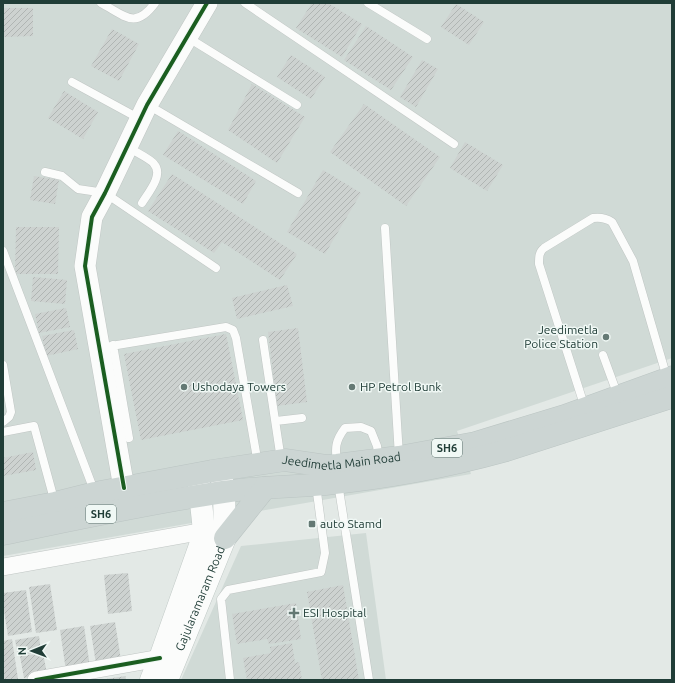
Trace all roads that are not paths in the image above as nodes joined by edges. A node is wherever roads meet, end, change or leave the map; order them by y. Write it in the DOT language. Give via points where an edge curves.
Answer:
graph roads {
  1 [pos="101,3"];
  2 [pos="155,3"];
  3 [pos="207,3"];
  4 [pos="245,3"];
  5 [pos="368,3"];
  6 [pos="187,37"];
  7 [pos="427,39"];
  8 [pos="72,82"];
  9 [pos="297,105"];
  10 [pos="144,112"];
  11 [pos="454,144"];
  12 [pos="127,147"];
  13 [pos="45,172"];
  14 [pos="105,193"];
  15 [pos="298,193"];
  16 [pos="142,203"];
  17 [pos="385,228"];
  18 [pos="3,251"];
  19 [pos="216,268"];
  20 [pos="263,340"];
  21 [pos="106,347"];
  22 [pos="602,355"];
  23 [pos="3,365"];
  24 [pos="112,383"];
  25 [pos="671,387"];
  26 [pos="618,396"];
  27 [pos="585,408"];
  28 [pos="302,418"];
  29 [pos="276,421"];
  30 [pos="3,422"];
  31 [pos="3,432"];
  32 [pos="129,438"];
  33 [pos="389,458"];
  34 [pos="281,461"];
  35 [pos="258,464"];
  36 [pos="334,471"];
  37 [pos="316,485"];
  38 [pos="223,486"];
  39 [pos="124,488"];
  40 [pos="265,488"];
  41 [pos="199,490"];
  42 [pos="95,494"];
  43 [pos="55,503"];
  44 [pos="3,513"];
  45 [pos="3,518"];
  46 [pos="204,531"];
  47 [pos="3,534"];
  48 [pos="224,538"];
  49 [pos="3,566"];
  50 [pos="160,658"];
  51 [pos="36,680"];
  52 [pos="151,680"];
  53 [pos="167,680"];
  54 [pos="230,680"];
  55 [pos="369,680"];
  1 -- 2 [label="lane" via="135,20 146,14"];
  3 -- 6 [label="street"];
  4 -- 11 [label="lane"];
  5 -- 7 [label="lane"];
  6 -- 9 [label="lane"];
  6 -- 10 [label="street"];
  8 -- 10 [label="lane"];
  10 -- 12 [label="street"];
  10 -- 15 [label="lane"];
  12 -- 14 [label="street"];
  12 -- 16 [label="lane" via="154,164 157,172 156,180"];
  13 -- 14 [label="lane" via="62,176 78,189"];
  14 -- 19 [label="lane"];
  14 -- 21 [label="street" via="92,217 85,266"];
  17 -- 33 [label="lane"];
  18 -- 42 [label="lane"];
  20 -- 29 [label="lane"];
  21 -- 24 [label="street"];
  21 -- 35 [label="lane" via="226,327 233,330"];
  22 -- 26 [label="lane"];
  23 -- 30 [label="lane" via="11,412 10,417"];
  24 -- 32 [label="lane"];
  24 -- 39 [label="street"];
  25 -- 26 [label="main road, Jeedimetla Main Road / SH6"];
  25 -- 27 [label="lane" via="632,261 612,222 598,217 593,218 544,248 539,256 539,264"];
  25 -- 36 [label="main road, Jeedimetla Main Road / SH6" via="504,451 476,459 405,473"];
  26 -- 27 [label="main road, Jeedimetla Main Road / SH6"];
  27 -- 33 [label="main road, Jeedimetla Main Road / SH6" via="475,443"];
  28 -- 29 [label="lane"];
  29 -- 34 [label="lane"];
  31 -- 43 [label="lane" via="34,426"];
  33 -- 36 [label="main road, Jeedimetla Main Road / SH6"];
  33 -- 36 [label="lane" via="377,446 371,431 361,427 345,428 338,437"];
  34 -- 35 [label="main road, Jeedimetla Main Road / SH6"];
  34 -- 36 [label="main road, Jeedimetla Main Road / SH6"];
  35 -- 39 [label="main road, Jeedimetla Main Road / SH6"];
  36 -- 37 [label="main road, Jeedimetla Main Road / SH6"];
  36 -- 38 [label="main road"];
  36 -- 55 [label="lane"];
  37 -- 40 [label="main road, Jeedimetla Main Road / SH6"];
  37 -- 54 [label="lane" via="325,553 320,572 228,590 221,599"];
  38 -- 40 [label="main road, Jeedimetla Main Road / SH6"];
  38 -- 41 [label="main road, Jeedimetla Main Road / SH6"];
  38 -- 48 [label="main road, Gajularamaram Road"];
  39 -- 42 [label="main road, Jeedimetla Main Road / SH6"];
  40 -- 48 [label="main road"];
  41 -- 45 [label="main road" via="17,520"];
  41 -- 46 [label="main road, Gajularamaram Road"];
  41 -- 47 [label="main road, Jeedimetla Main Road / SH6" via="117,511"];
  42 -- 43 [label="main road, Jeedimetla Main Road / SH6"];
  43 -- 44 [label="main road, Jeedimetla Main Road / SH6"];
  46 -- 49 [label="street"];
  46 -- 50 [label="main road, Gajularamaram Road"];
  48 -- 53 [label="main road, Gajularamaram Road"];
  50 -- 51 [label="street"];
  50 -- 52 [label="main road, Gajularamaram Road"];
}
